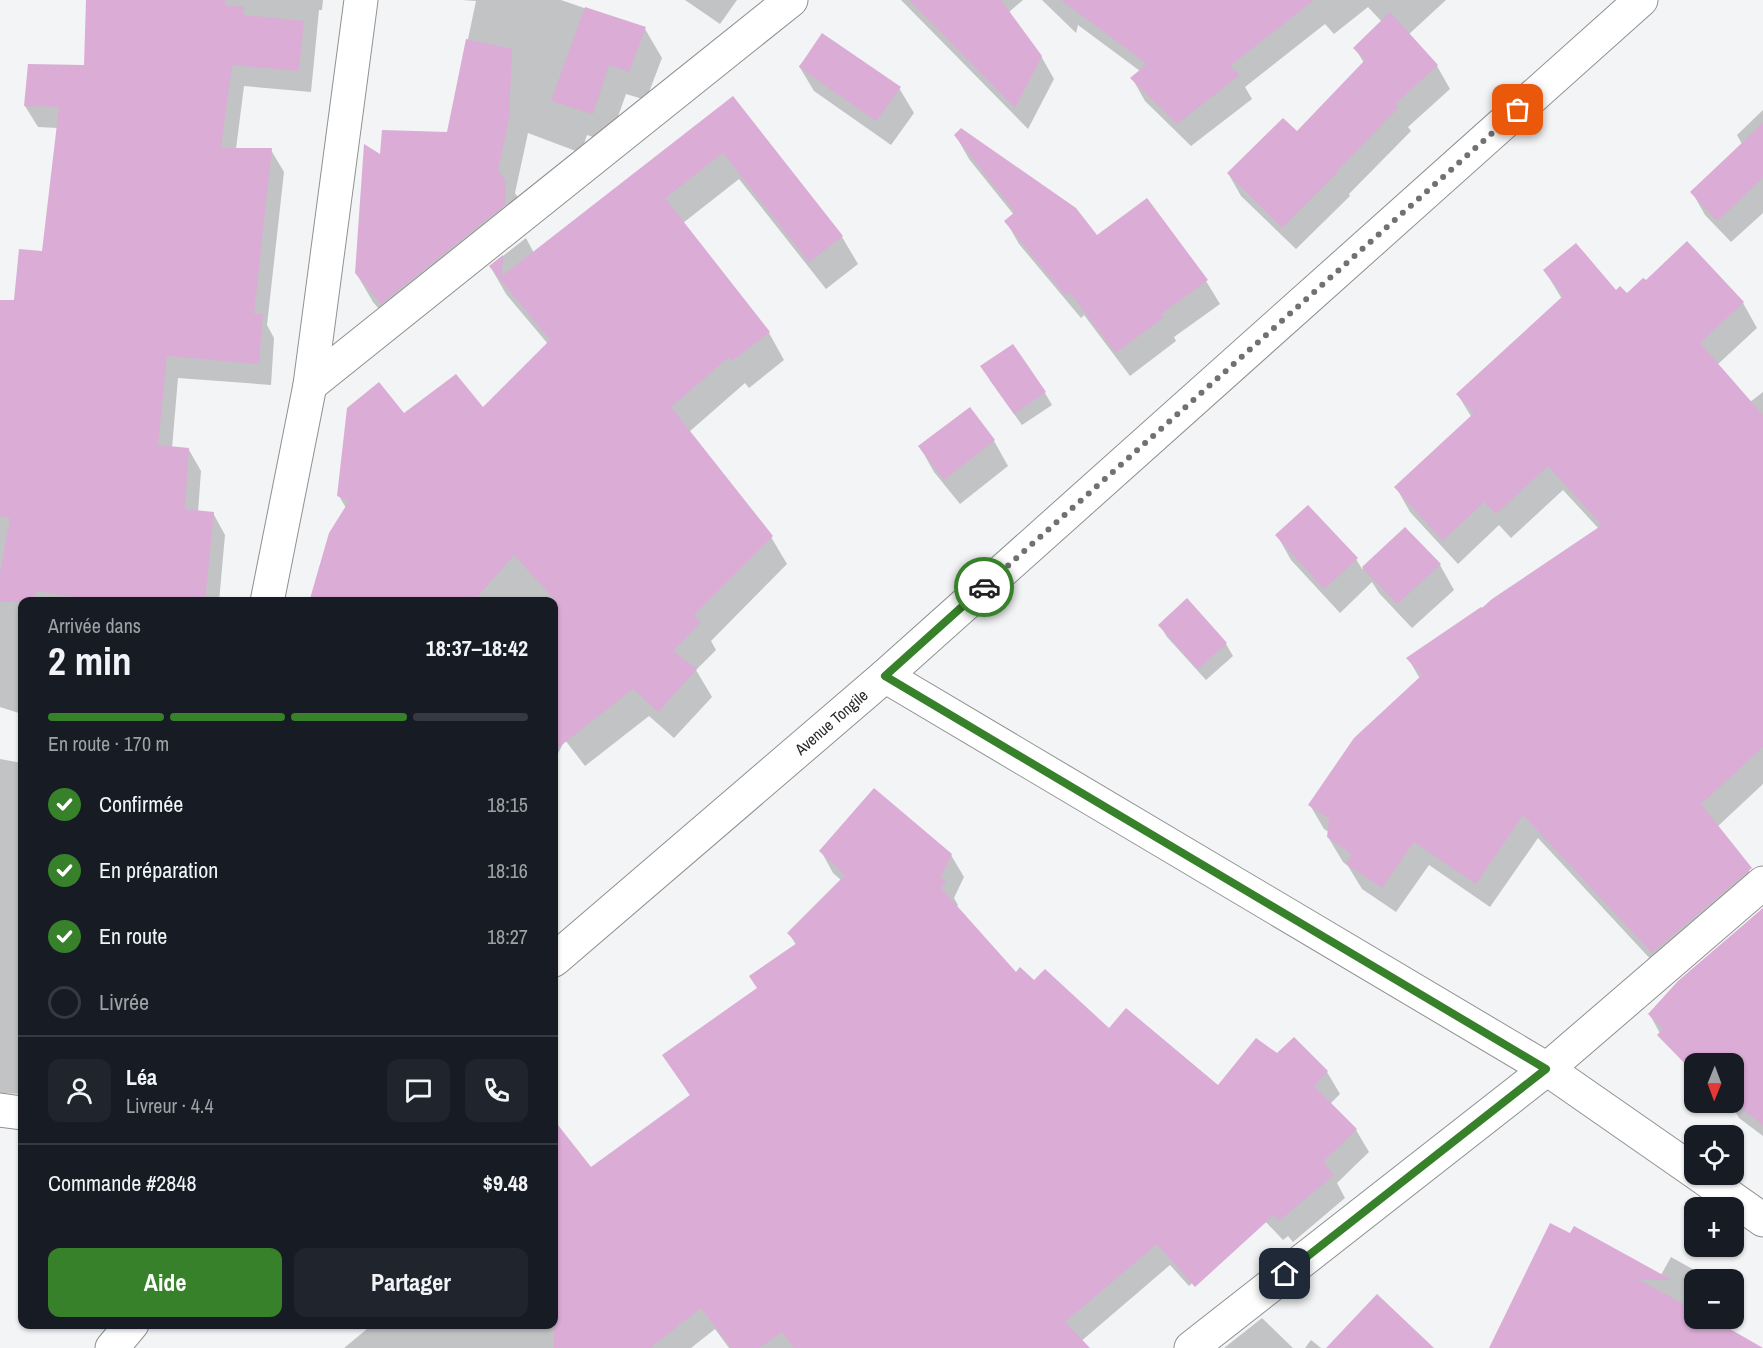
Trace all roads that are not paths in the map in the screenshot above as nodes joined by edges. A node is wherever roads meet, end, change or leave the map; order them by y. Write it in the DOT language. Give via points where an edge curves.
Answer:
graph roads {
  1 [pos="361,0"];
  2 [pos="792,0"];
  3 [pos="1641,0"];
  4 [pos="310,385"];
  5 [pos="268,597"];
  6 [pos="885,676"];
  7 [pos="1763,883"];
  8 [pos="558,957"];
  9 [pos="1546,1069"];
  10 [pos="0,1110"];
  11 [pos="18,1112"];
  12 [pos="1684,1165"];
  13 [pos="1713,1185"];
  14 [pos="1763,1220"];
  15 [pos="1191,1348"];
  1 -- 4 [label="street"];
  2 -- 4 [label="street"];
  3 -- 6 [label="street, Avenue Tongile"];
  4 -- 5 [label="street"];
  6 -- 8 [label="street, Avenue Tongile"];
  6 -- 9 [label="street"];
  7 -- 9 [label="street"];
  9 -- 12 [label="street"];
  9 -- 15 [label="street"];
  10 -- 11 [label="street"];
  13 -- 14 [label="street"];
}
